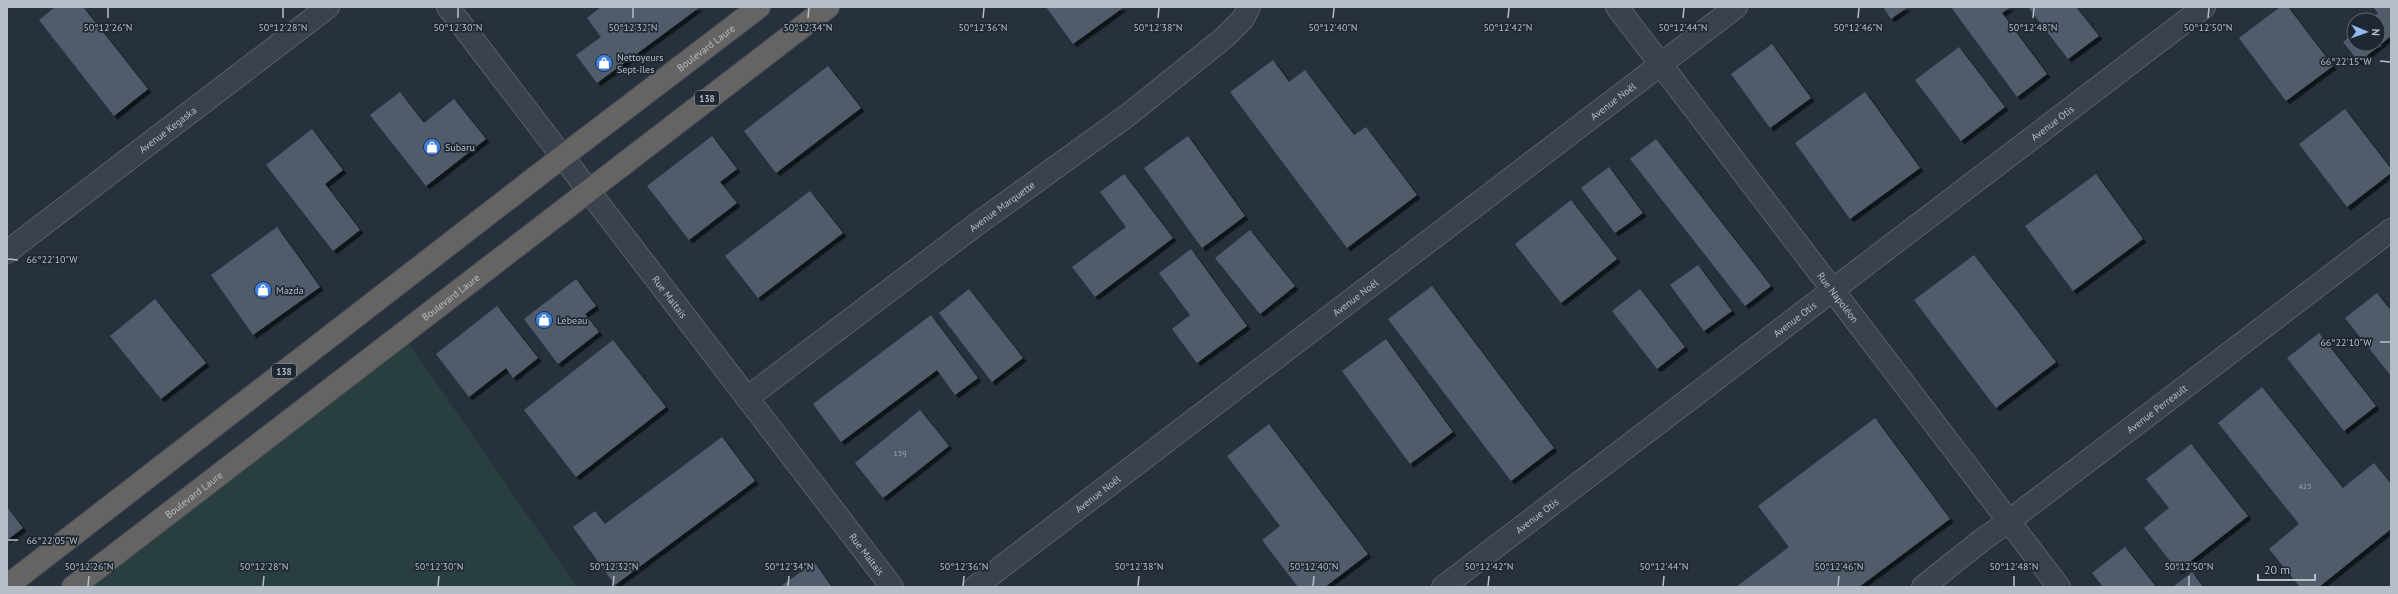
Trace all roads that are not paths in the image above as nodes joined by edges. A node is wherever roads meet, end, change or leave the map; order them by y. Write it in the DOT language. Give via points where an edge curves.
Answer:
graph roads {
  1 [pos="328,7"];
  2 [pos="448,7"];
  3 [pos="759,7"];
  4 [pos="828,7"];
  5 [pos="1249,7"];
  6 [pos="1617,7"];
  7 [pos="1736,7"];
  8 [pos="2204,7"];
  9 [pos="1661,64"];
  10 [pos="562,157"];
  11 [pos="587,190"];
  12 [pos="2391,230"];
  13 [pos="7,252"];
  14 [pos="1832,289"];
  15 [pos="746,398"];
  16 [pos="2009,521"];
  17 [pos="7,586"];
  18 [pos="72,587"];
  19 [pos="892,587"];
  20 [pos="975,587"];
  21 [pos="1443,587"];
  22 [pos="1923,587"];
  23 [pos="2059,587"];
  1 -- 13 [label="street, Avenue Kegaska"];
  2 -- 10 [label="street, Rue Maltais"];
  3 -- 10 [label="highway, Boulevard Laure / 138"];
  4 -- 11 [label="highway, Boulevard Laure / 138"];
  5 -- 15 [label="street, Avenue Marquette" via="1243,19 1225,37 1128,114 964,233"];
  6 -- 9 [label="street, Rue Napoléon"];
  7 -- 9 [label="street, Avenue Noël"];
  8 -- 14 [label="street, Avenue Otis"];
  9 -- 14 [label="street, Rue Napoléon"];
  9 -- 20 [label="street, Avenue Noël"];
  10 -- 11 [label="street, Rue Maltais"];
  10 -- 17 [label="highway, Boulevard Laure / 138"];
  11 -- 15 [label="street, Rue Maltais"];
  11 -- 18 [label="highway, Boulevard Laure / 138"];
  12 -- 16 [label="street, Avenue Perreault"];
  14 -- 16 [label="street, Rue Napoléon"];
  14 -- 21 [label="street, Avenue Otis" via="1662,422"];
  15 -- 19 [label="street, Rue Maltais"];
  16 -- 22 [label="street, Avenue Perreault"];
  16 -- 23 [label="street, Rue Napoléon"];
}
